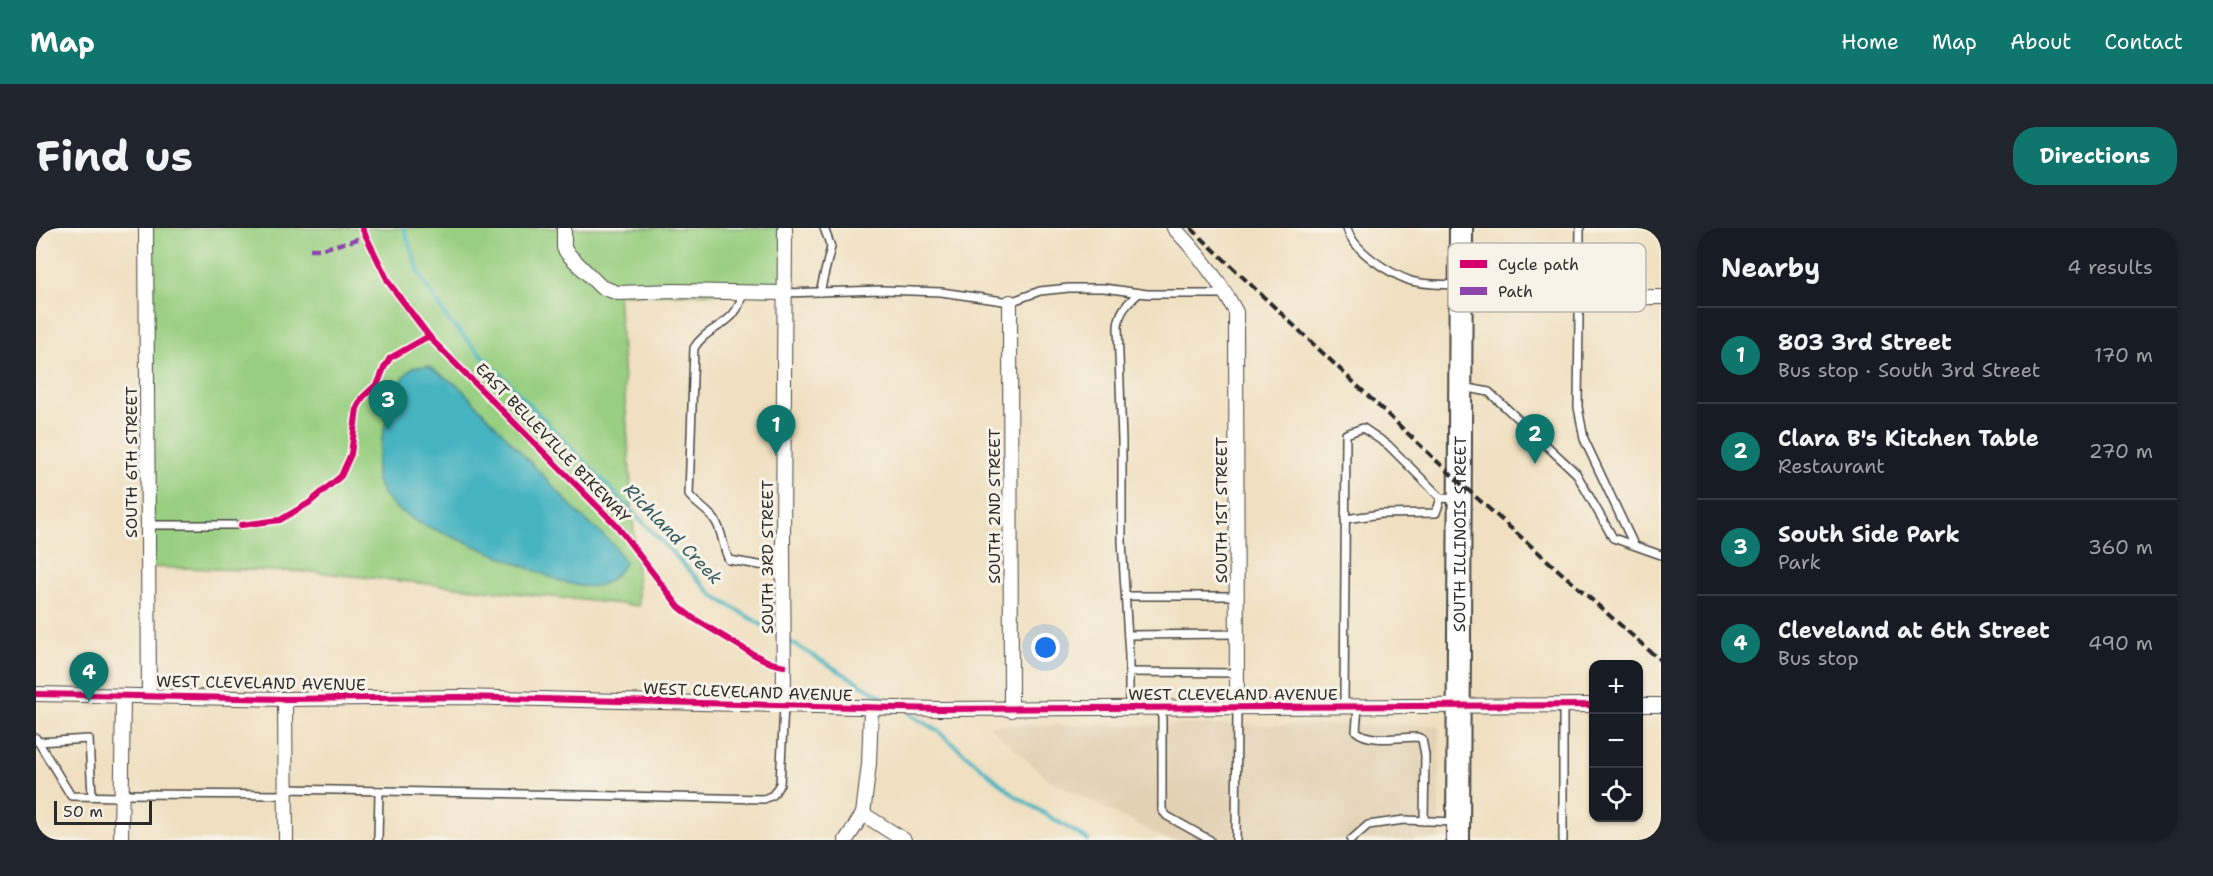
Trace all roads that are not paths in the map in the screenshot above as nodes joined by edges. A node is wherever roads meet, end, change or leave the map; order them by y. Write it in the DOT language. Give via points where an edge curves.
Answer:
graph roads {
  1 [pos="146,228"];
  2 [pos="564,228"];
  3 [pos="785,228"];
  4 [pos="824,228"];
  5 [pos="1174,228"];
  6 [pos="1347,228"];
  7 [pos="1448,289"];
  8 [pos="742,292"];
  9 [pos="820,292"];
  10 [pos="785,293"];
  11 [pos="1139,293"];
  12 [pos="1226,294"];
  13 [pos="1646,297"];
  14 [pos="1661,297"];
  15 [pos="1010,302"];
  16 [pos="1461,312"];
  17 [pos="1580,312"];
  18 [pos="1460,386"];
  19 [pos="1450,498"];
  20 [pos="1345,519"];
  21 [pos="148,525"];
  22 [pos="241,525"];
  23 [pos="1634,545"];
  24 [pos="1661,555"];
  25 [pos="783,569"];
  26 [pos="1126,596"];
  27 [pos="1237,596"];
  28 [pos="1237,634"];
  29 [pos="1128,635"];
  30 [pos="1129,672"];
  31 [pos="1237,673"];
  32 [pos="36,694"];
  33 [pos="123,696"];
  34 [pos="149,696"];
  35 [pos="285,699"];
  36 [pos="1563,705"];
  37 [pos="1589,705"];
  38 [pos="1643,705"];
  39 [pos="1661,705"];
  40 [pos="784,706"];
  41 [pos="1351,706"];
  42 [pos="1458,706"];
  43 [pos="1237,707"];
  44 [pos="874,708"];
  45 [pos="1129,708"];
  46 [pos="1162,708"];
  47 [pos="1011,710"];
  48 [pos="37,740"];
  49 [pos="379,791"];
  50 [pos="286,792"];
  51 [pos="92,796"];
  52 [pos="122,796"];
  53 [pos="863,814"];
  54 [pos="1424,821"];
  55 [pos="1458,831"];
  56 [pos="121,840"];
  57 [pos="286,840"];
  58 [pos="378,840"];
  59 [pos="846,840"];
  60 [pos="904,840"];
  61 [pos="1210,840"];
  62 [pos="1236,840"];
  63 [pos="1351,840"];
  64 [pos="1563,840"];
  1 -- 21 [label="street, SOUTH 6TH STREET"];
  2 -- 8 [label="street" via="567,253 608,291"];
  3 -- 10 [label="street, SOUTH 3RD STREET"];
  4 -- 9 [label="lane" via="831,247"];
  5 -- 12 [label="street"];
  6 -- 7 [label="lane" via="1350,238 1382,267 1412,281"];
  8 -- 10 [label="street"];
  8 -- 25 [label="lane" via="741,303 732,317 694,348 689,495 719,527 729,560"];
  9 -- 10 [label="lane"];
  9 -- 15 [label="lane" via="941,292"];
  10 -- 25 [label="street, SOUTH 3RD STREET"];
  11 -- 12 [label="lane"];
  11 -- 15 [label="lane" via="1069,288 1040,291"];
  11 -- 26 [label="lane" via="1121,312 1118,327"];
  12 -- 27 [label="street, SOUTH 1ST STREET" via="1236,312"];
  13 -- 14 [label="street"];
  15 -- 47 [label="street, SOUTH 2ND STREET"];
  16 -- 18 [label="main road, SOUTH ILLINOIS STREET"];
  17 -- 23 [label="lane" via="1578,407 1584,439"];
  18 -- 19 [label="main road, SOUTH ILLINOIS STREET"];
  18 -- 23 [label="lane" via="1489,392 1576,473 1613,538"];
  19 -- 20 [label="lane" via="1436,513"];
  19 -- 20 [label="lane" via="1363,428 1346,434"];
  19 -- 42 [label="main road, SOUTH ILLINOIS STREET"];
  20 -- 41 [label="lane"];
  21 -- 22 [label="lane"];
  21 -- 34 [label="street, SOUTH 6TH STREET"];
  23 -- 24 [label="lane"];
  25 -- 40 [label="street, SOUTH 3RD STREET"];
  26 -- 27 [label="lane"];
  26 -- 29 [label="lane"];
  27 -- 28 [label="street, SOUTH 1ST STREET"];
  28 -- 29 [label="lane"];
  28 -- 31 [label="street, SOUTH 1ST STREET"];
  29 -- 30 [label="lane"];
  30 -- 31 [label="lane"];
  30 -- 45 [label="lane"];
  31 -- 43 [label="street, SOUTH 1ST STREET"];
  32 -- 33 [label="street, WEST CLEVELAND AVENUE"];
  33 -- 34 [label="street, WEST CLEVELAND AVENUE"];
  33 -- 52 [label="street"];
  34 -- 35 [label="street, WEST CLEVELAND AVENUE"];
  35 -- 40 [label="street, WEST CLEVELAND AVENUE" via="461,697"];
  35 -- 50 [label="street"];
  36 -- 37 [label="street, WEST CLEVELAND AVENUE"];
  36 -- 42 [label="street, WEST CLEVELAND AVENUE"];
  36 -- 64 [label="lane"];
  38 -- 39 [label="street"];
  40 -- 44 [label="street, WEST CLEVELAND AVENUE"];
  40 -- 49 [label="lane" via="780,784 773,795 764,799"];
  41 -- 42 [label="street, WEST CLEVELAND AVENUE"];
  41 -- 43 [label="street, WEST CLEVELAND AVENUE"];
  41 -- 54 [label="lane" via="1360,735 1422,739"];
  42 -- 55 [label="main road, SOUTH ILLINOIS STREET"];
  43 -- 46 [label="street, WEST CLEVELAND AVENUE"];
  43 -- 62 [label="lane"];
  44 -- 47 [label="street, WEST CLEVELAND AVENUE"];
  44 -- 53 [label="street"];
  45 -- 46 [label="street, WEST CLEVELAND AVENUE"];
  45 -- 47 [label="street, WEST CLEVELAND AVENUE"];
  46 -- 61 [label="lane" via="1162,810"];
  48 -- 51 [label="lane" via="71,796"];
  48 -- 51 [label="lane" via="89,739"];
  49 -- 50 [label="lane"];
  49 -- 58 [label="lane"];
  50 -- 52 [label="lane"];
  50 -- 57 [label="street"];
  51 -- 52 [label="lane"];
  52 -- 56 [label="street"];
  53 -- 59 [label="street"];
  53 -- 60 [label="street"];
  54 -- 55 [label="lane"];
  54 -- 63 [label="lane" via="1368,825"];
}
